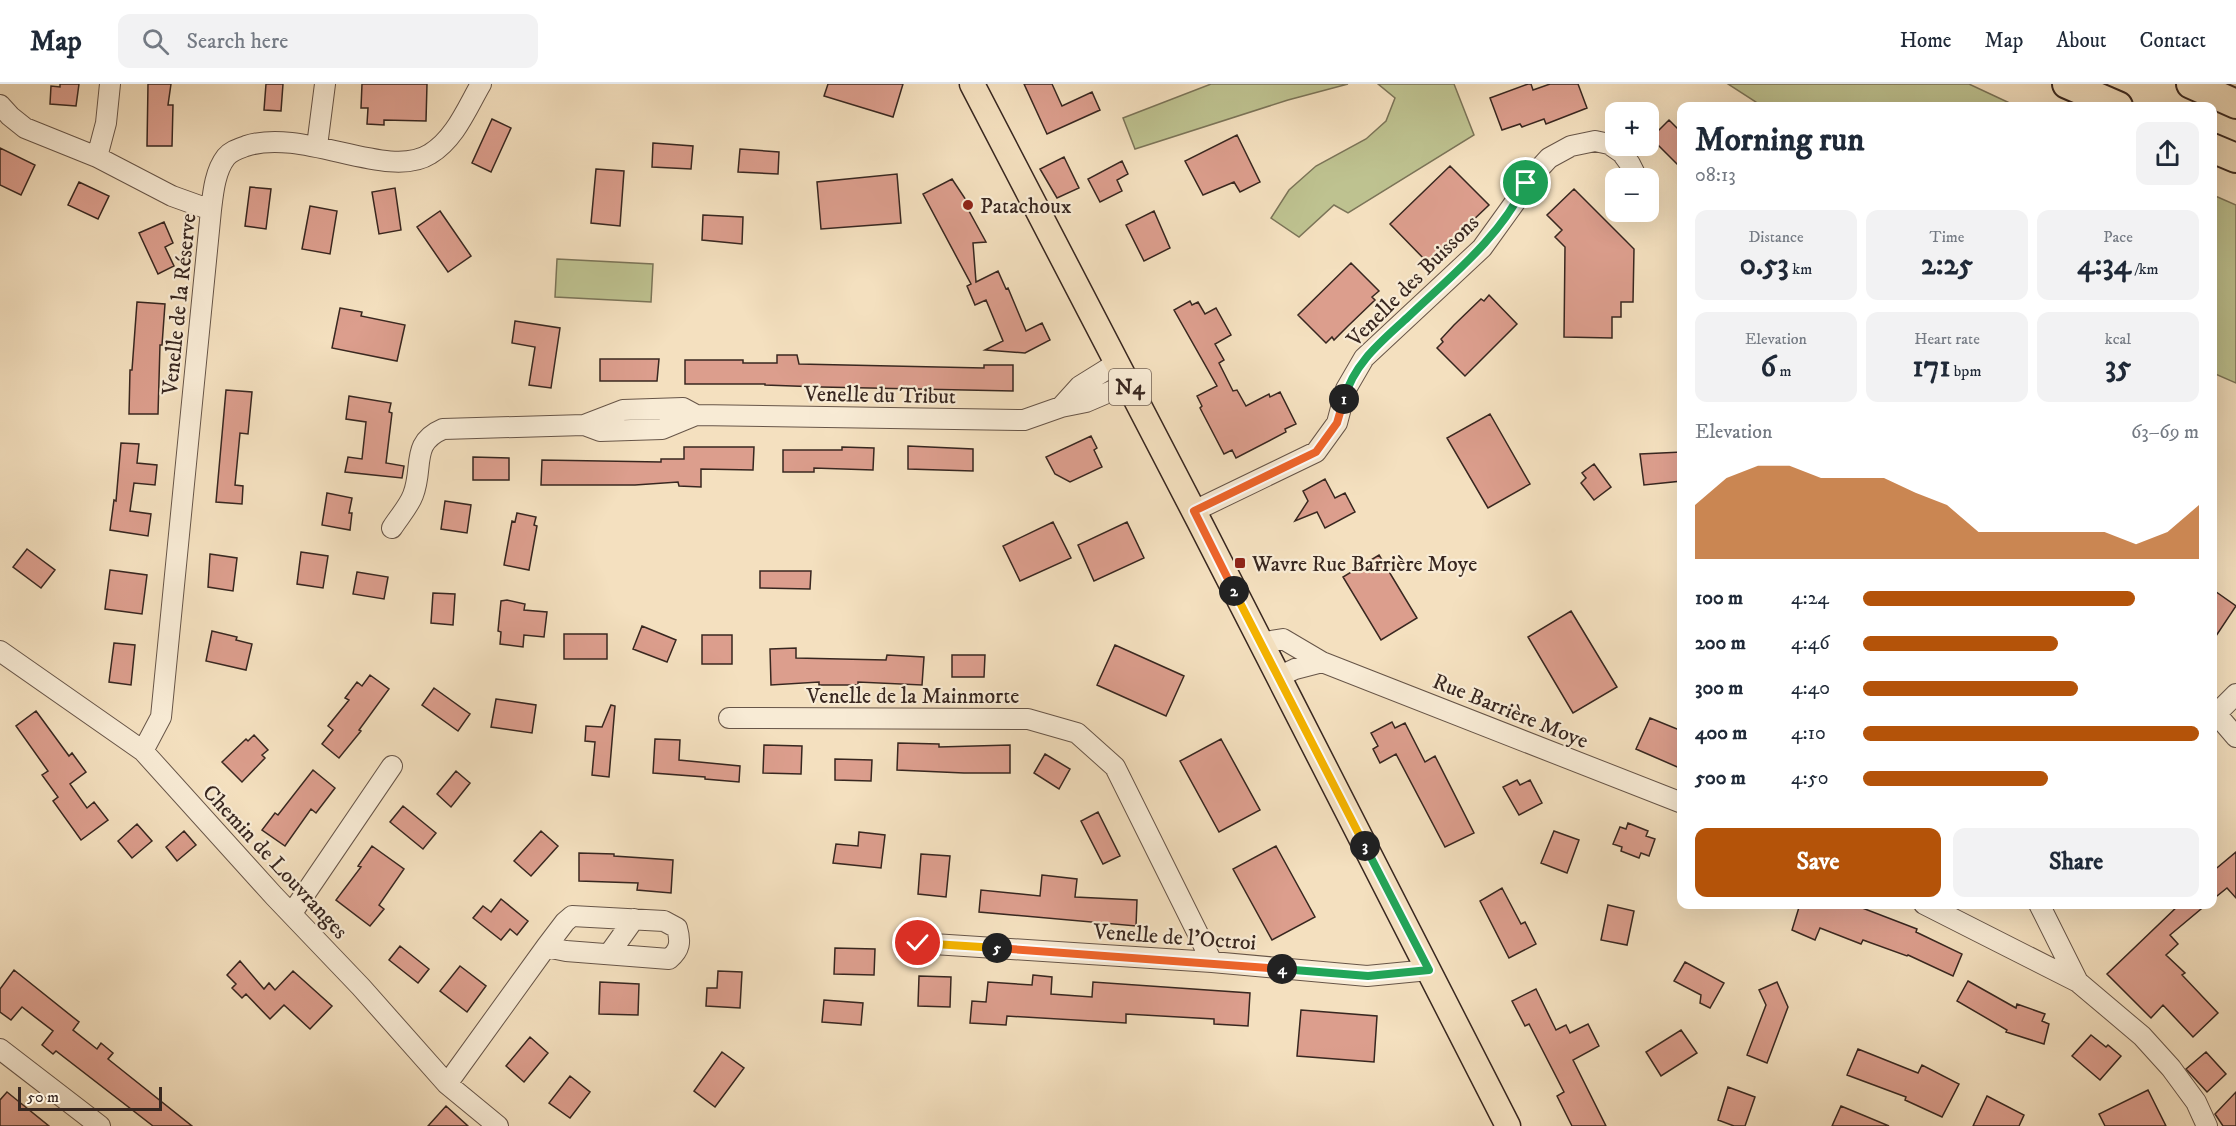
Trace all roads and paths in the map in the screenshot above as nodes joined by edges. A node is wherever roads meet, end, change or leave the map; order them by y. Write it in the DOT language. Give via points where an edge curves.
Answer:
graph roads {
  1 [pos="110,84"];
  2 [pos="325,84"];
  3 [pos="481,84"];
  4 [pos="972,84"];
  5 [pos="2067,84"];
  6 [pos="2191,84"];
  7 [pos="2109,102"];
  8 [pos="2236,104"];
  9 [pos="0,105"];
  10 [pos="317,146"];
  11 [pos="2217,150"];
  12 [pos="97,157"];
  13 [pos="2236,158"];
  14 [pos="1632,168"];
  15 [pos="211,210"];
  16 [pos="1123,373"];
  17 [pos="1194,511"];
  18 [pos="393,528"];
  19 [pos="1260,643"];
  20 [pos="0,651"];
  21 [pos="1322,662"];
  22 [pos="1278,677"];
  23 [pos="2236,694"];
  24 [pos="2217,709"];
  25 [pos="2217,713"];
  26 [pos="729,718"];
  27 [pos="2236,737"];
  28 [pos="143,751"];
  29 [pos="392,766"];
  30 [pos="1677,801"];
  31 [pos="1934,909"];
  32 [pos="2042,909"];
  33 [pos="292,913"];
  34 [pos="634,919"];
  35 [pos="918,943"];
  36 [pos="546,947"];
  37 [pos="609,954"];
  38 [pos="1212,962"];
  39 [pos="1429,970"];
  40 [pos="2078,982"];
  41 [pos="0,1049"];
  42 [pos="447,1084"];
  43 [pos="100,1126"];
  44 [pos="498,1126"];
  45 [pos="1509,1126"];
  46 [pos="2207,1126"];
  1 -- 12 [label="street"];
  2 -- 10 [label="street"];
  3 -- 10 [label="street, Venelle de la Réserve" via="452,135 429,156 399,162"];
  4 -- 16 [label="main road, N4"];
  5 -- 7 [label="highway"];
  6 -- 8 [label="highway"];
  9 -- 12 [label="street" via="25,128"];
  10 -- 15 [label="street, Venelle de la Réserve" via="285,141 255,143 235,150 221,167"];
  11 -- 13 [label="highway"];
  12 -- 15 [label="street" via="172,196"];
  14 -- 17 [label="street, Venelle des Buissons" via="1610,144 1595,141 1571,146 1549,158 1526,183 1482,248 1364,358 1346,389 1337,423 1316,452"];
  15 -- 28 [label="street, Venelle de la Réserve" via="161,717"];
  16 -- 17 [label="main road, N4"];
  16 -- 18 [label="street, Venelle du Tribut" via="1080,386 1061,407 1024,420 696,416 683,408 623,410 584,425 443,429 423,443 413,495"];
  17 -- 19 [label="main road, N4"];
  19 -- 21 [label="street, Rue Barrière Moye" via="1283,639"];
  19 -- 22 [label="main road, N4"];
  20 -- 28 [label="street, Chemin de Louvranges"];
  21 -- 22 [label="street"];
  21 -- 30 [label="street, Rue Barrière Moye"];
  22 -- 39 [label="main road, N4"];
  23 -- 24 [label="street"];
  25 -- 27 [label="street"];
  26 -- 38 [label="street, Venelle de la Mainmorte" via="1028,719 1077,733 1115,767"];
  28 -- 33 [label="street, Chemin de Louvranges"];
  29 -- 33 [label="street"];
  31 -- 40 [label="street"];
  32 -- 40 [label="street"];
  33 -- 42 [label="street, Chemin de Louvranges"];
  34 -- 36 [label="street" via="572,916"];
  34 -- 37 [label="street"];
  34 -- 37 [label="street" via="664,921 677,928 678,951 669,959"];
  35 -- 38 [label="street, Venelle de l'Octroi"];
  36 -- 37 [label="street"];
  36 -- 42 [label="street"];
  38 -- 39 [label="street, Venelle de l'Octroi" via="1368,976"];
  39 -- 45 [label="main road, N4"];
  40 -- 46 [label="street" via="2142,1036 2171,1068 2196,1102"];
  41 -- 43 [label="street"];
  42 -- 44 [label="street, Chemin de Louvranges"];
}
